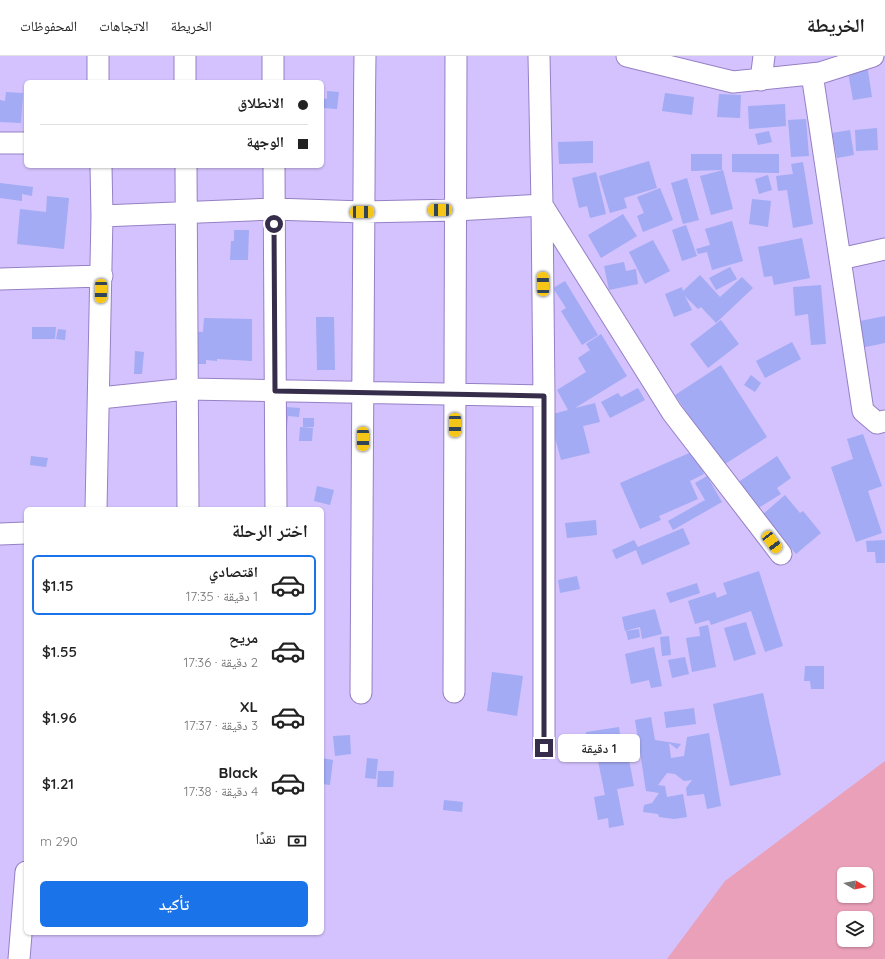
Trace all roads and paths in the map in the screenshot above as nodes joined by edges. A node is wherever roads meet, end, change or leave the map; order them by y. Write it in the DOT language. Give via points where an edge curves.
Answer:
graph roads {
  1 [pos="98,56"];
  2 [pos="185,56"];
  3 [pos="273,56"];
  4 [pos="365,56"];
  5 [pos="456,56"];
  6 [pos="539,56"];
  7 [pos="627,56"];
  8 [pos="764,56"];
  9 [pos="873,56"];
  10 [pos="812,74"];
  11 [pos="98,80"];
  12 [pos="185,80"];
  13 [pos="273,80"];
  14 [pos="761,80"];
  15 [pos="0,143"];
  16 [pos="24,143"];
  17 [pos="101,168"];
  18 [pos="186,168"];
  19 [pos="274,168"];
  20 [pos="542,205"];
  21 [pos="274,209"];
  22 [pos="456,210"];
  23 [pos="186,212"];
  24 [pos="362,212"];
  25 [pos="102,216"];
  26 [pos="885,249"];
  27 [pos="840,259"];
  28 [pos="102,276"];
  29 [pos="0,279"];
  30 [pos="187,389"];
  31 [pos="275,391"];
  32 [pos="363,392"];
  33 [pos="455,394"];
  34 [pos="544,396"];
  35 [pos="100,398"];
  36 [pos="885,421"];
  37 [pos="96,507"];
  38 [pos="188,507"];
  39 [pos="276,507"];
  40 [pos="24,533"];
  41 [pos="0,534"];
  42 [pos="781,554"];
  43 [pos="454,692"];
  44 [pos="361,693"];
  45 [pos="544,748"];
  46 [pos="24,901"];
  47 [pos="20,959"];
  1 -- 11 [label="street"];
  2 -- 12 [label="street"];
  3 -- 13 [label="street"];
  4 -- 24 [label="street"];
  5 -- 22 [label="street"];
  6 -- 20 [label="street"];
  7 -- 14 [label="street" via="733,82"];
  8 -- 14 [label="street"];
  9 -- 10 [label="street"];
  10 -- 14 [label="street"];
  10 -- 27 [label="street"];
  15 -- 16 [label="street"];
  17 -- 25 [label="street"];
  18 -- 23 [label="street"];
  19 -- 21 [label="street"];
  20 -- 22 [label="street"];
  20 -- 34 [label="street"];
  20 -- 42 [label="street" via="672,412"];
  21 -- 23 [label="street"];
  21 -- 24 [label="street"];
  21 -- 31 [label="street"];
  22 -- 24 [label="street"];
  22 -- 33 [label="street"];
  23 -- 25 [label="street"];
  23 -- 30 [label="street"];
  24 -- 32 [label="street"];
  25 -- 28 [label="street"];
  26 -- 27 [label="street"];
  27 -- 36 [label="street" via="863,411 878,423"];
  28 -- 29 [label="street"];
  28 -- 35 [label="street"];
  30 -- 31 [label="street"];
  30 -- 35 [label="street"];
  30 -- 38 [label="street"];
  31 -- 32 [label="street"];
  31 -- 39 [label="street"];
  32 -- 33 [label="street"];
  32 -- 44 [label="street"];
  33 -- 34 [label="street"];
  33 -- 43 [label="street"];
  34 -- 45 [label="street"];
  35 -- 37 [label="street"];
  40 -- 41 [label="street"];
  46 -- 47 [label="street"];
}
